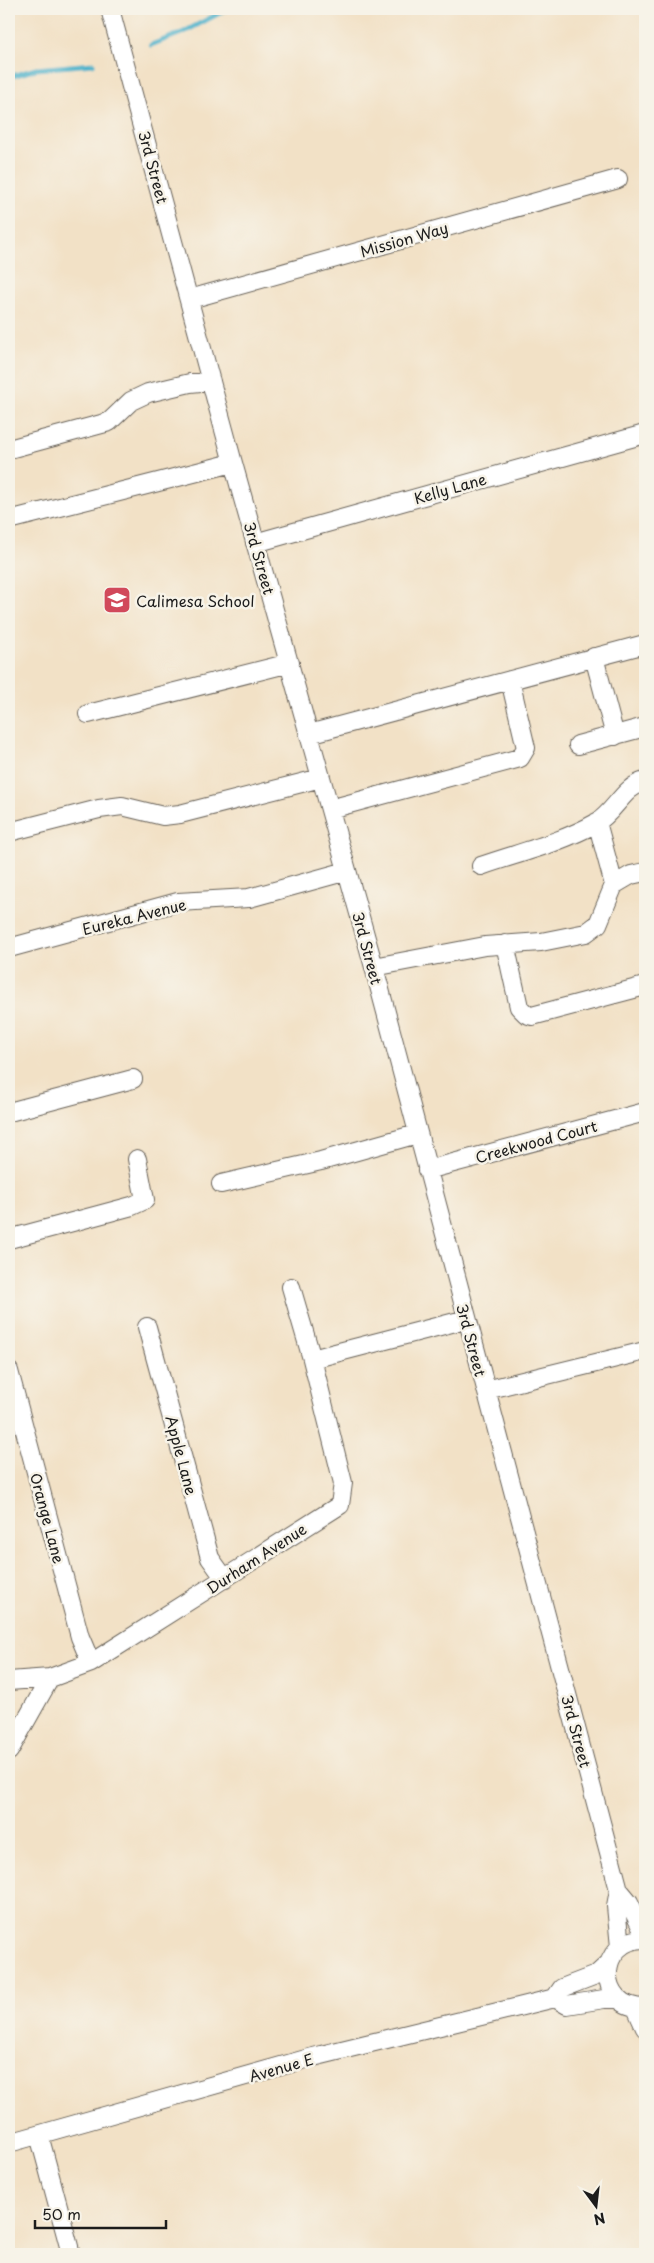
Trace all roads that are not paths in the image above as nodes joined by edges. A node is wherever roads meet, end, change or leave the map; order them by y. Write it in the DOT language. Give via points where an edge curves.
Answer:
graph roads {
  1 [pos="110,9"];
  2 [pos="618,180"];
  3 [pos="190,299"];
  4 [pos="211,381"];
  5 [pos="645,434"];
  6 [pos="9,449"];
  7 [pos="232,463"];
  8 [pos="9,520"];
  9 [pos="255,543"];
  10 [pos="645,644"];
  11 [pos="594,657"];
  12 [pos="290,663"];
  13 [pos="510,680"];
  14 [pos="88,714"];
  15 [pos="645,727"];
  16 [pos="309,734"];
  17 [pos="615,736"];
  18 [pos="578,746"];
  19 [pos="321,778"];
  20 [pos="645,781"];
  21 [pos="330,809"];
  22 [pos="598,822"];
  23 [pos="9,832"];
  24 [pos="480,866"];
  25 [pos="347,871"];
  26 [pos="645,872"];
  27 [pos="614,885"];
  28 [pos="504,944"];
  29 [pos="9,948"];
  30 [pos="374,966"];
  31 [pos="645,986"];
  32 [pos="133,1079"];
  33 [pos="9,1112"];
  34 [pos="645,1112"];
  35 [pos="418,1134"];
  36 [pos="138,1159"];
  37 [pos="427,1170"];
  38 [pos="221,1184"];
  39 [pos="9,1239"];
  40 [pos="291,1287"];
  41 [pos="466,1319"];
  42 [pos="147,1327"];
  43 [pos="645,1350"];
  44 [pos="312,1359"];
  45 [pos="9,1372"];
  46 [pos="486,1390"];
  47 [pos="225,1579"];
  48 [pos="91,1663"];
  49 [pos="50,1678"];
  50 [pos="9,1681"];
  51 [pos="9,1751"];
  52 [pos="620,1890"];
  53 [pos="645,1935"];
  54 [pos="645,1939"];
  55 [pos="620,1947"];
  56 [pos="609,1963"];
  57 [pos="555,1998"];
  58 [pos="618,1999"];
  59 [pos="641,2008"];
  60 [pos="645,2028"];
  61 [pos="39,2135"];
  62 [pos="9,2143"];
  63 [pos="71,2254"];
  1 -- 3 [label="street, 3rd Street"];
  2 -- 3 [label="street, Mission Way"];
  3 -- 4 [label="street, 3rd Street"];
  4 -- 6 [label="street" via="148,393 131,401 109,422"];
  4 -- 7 [label="street, 3rd Street"];
  5 -- 9 [label="street, Kelly Lane"];
  7 -- 8 [label="street"];
  7 -- 9 [label="street, 3rd Street"];
  9 -- 12 [label="street, 3rd Street"];
  10 -- 11 [label="street"];
  11 -- 13 [label="street"];
  11 -- 17 [label="street"];
  12 -- 14 [label="street"];
  12 -- 16 [label="street, 3rd Street"];
  13 -- 16 [label="street"];
  13 -- 21 [label="street" via="526,748 520,758"];
  15 -- 17 [label="street"];
  16 -- 19 [label="street, 3rd Street"];
  17 -- 18 [label="street"];
  19 -- 21 [label="street, 3rd Street"];
  19 -- 23 [label="street" via="180,814 163,816 122,806"];
  20 -- 22 [label="street" via="624,795"];
  21 -- 25 [label="street, 3rd Street"];
  22 -- 24 [label="street"];
  22 -- 27 [label="street"];
  25 -- 29 [label="street, Eureka Avenue" via="249,898 178,902"];
  25 -- 30 [label="street, 3rd Street"];
  26 -- 27 [label="street" via="631,875"];
  27 -- 28 [label="street" via="598,924 586,934"];
  28 -- 30 [label="street"];
  28 -- 31 [label="street" via="519,1007 532,1016"];
  30 -- 35 [label="street, 3rd Street"];
  32 -- 33 [label="street"];
  34 -- 37 [label="street, Creekwood Court"];
  35 -- 37 [label="street, 3rd Street"];
  35 -- 38 [label="street"];
  36 -- 39 [label="street" via="145,1200"];
  37 -- 41 [label="street, 3rd Street"];
  40 -- 44 [label="street, Durham Avenue"];
  41 -- 44 [label="street"];
  41 -- 46 [label="street, 3rd Street"];
  42 -- 47 [label="street, Apple Lane" via="210,1558"];
  43 -- 46 [label="street"];
  44 -- 47 [label="street, Durham Avenue" via="343,1483 340,1505"];
  45 -- 48 [label="street, Orange Lane" via="80,1637"];
  46 -- 52 [label="street, 3rd Street"];
  47 -- 48 [label="street, Durham Avenue"];
  48 -- 49 [label="street, Durham Avenue"];
  49 -- 50 [label="street, Durham Avenue"];
  49 -- 51 [label="street"];
  52 -- 53 [label="street, 3rd Street"];
  52 -- 55 [label="street, 3rd Street" via="616,1906"];
  54 -- 55 [label="street"];
  55 -- 56 [label="street, Avenue E"];
  56 -- 57 [label="street, Avenue E" via="596,1975 562,1988"];
  56 -- 58 [label="street" via="608,1982"];
  57 -- 58 [label="street, Avenue E" via="566,2005"];
  57 -- 61 [label="street, Avenue E" via="313,2058"];
  58 -- 59 [label="street"];
  59 -- 60 [label="street"];
  61 -- 62 [label="street, Avenue E"];
  61 -- 63 [label="street"];
}
